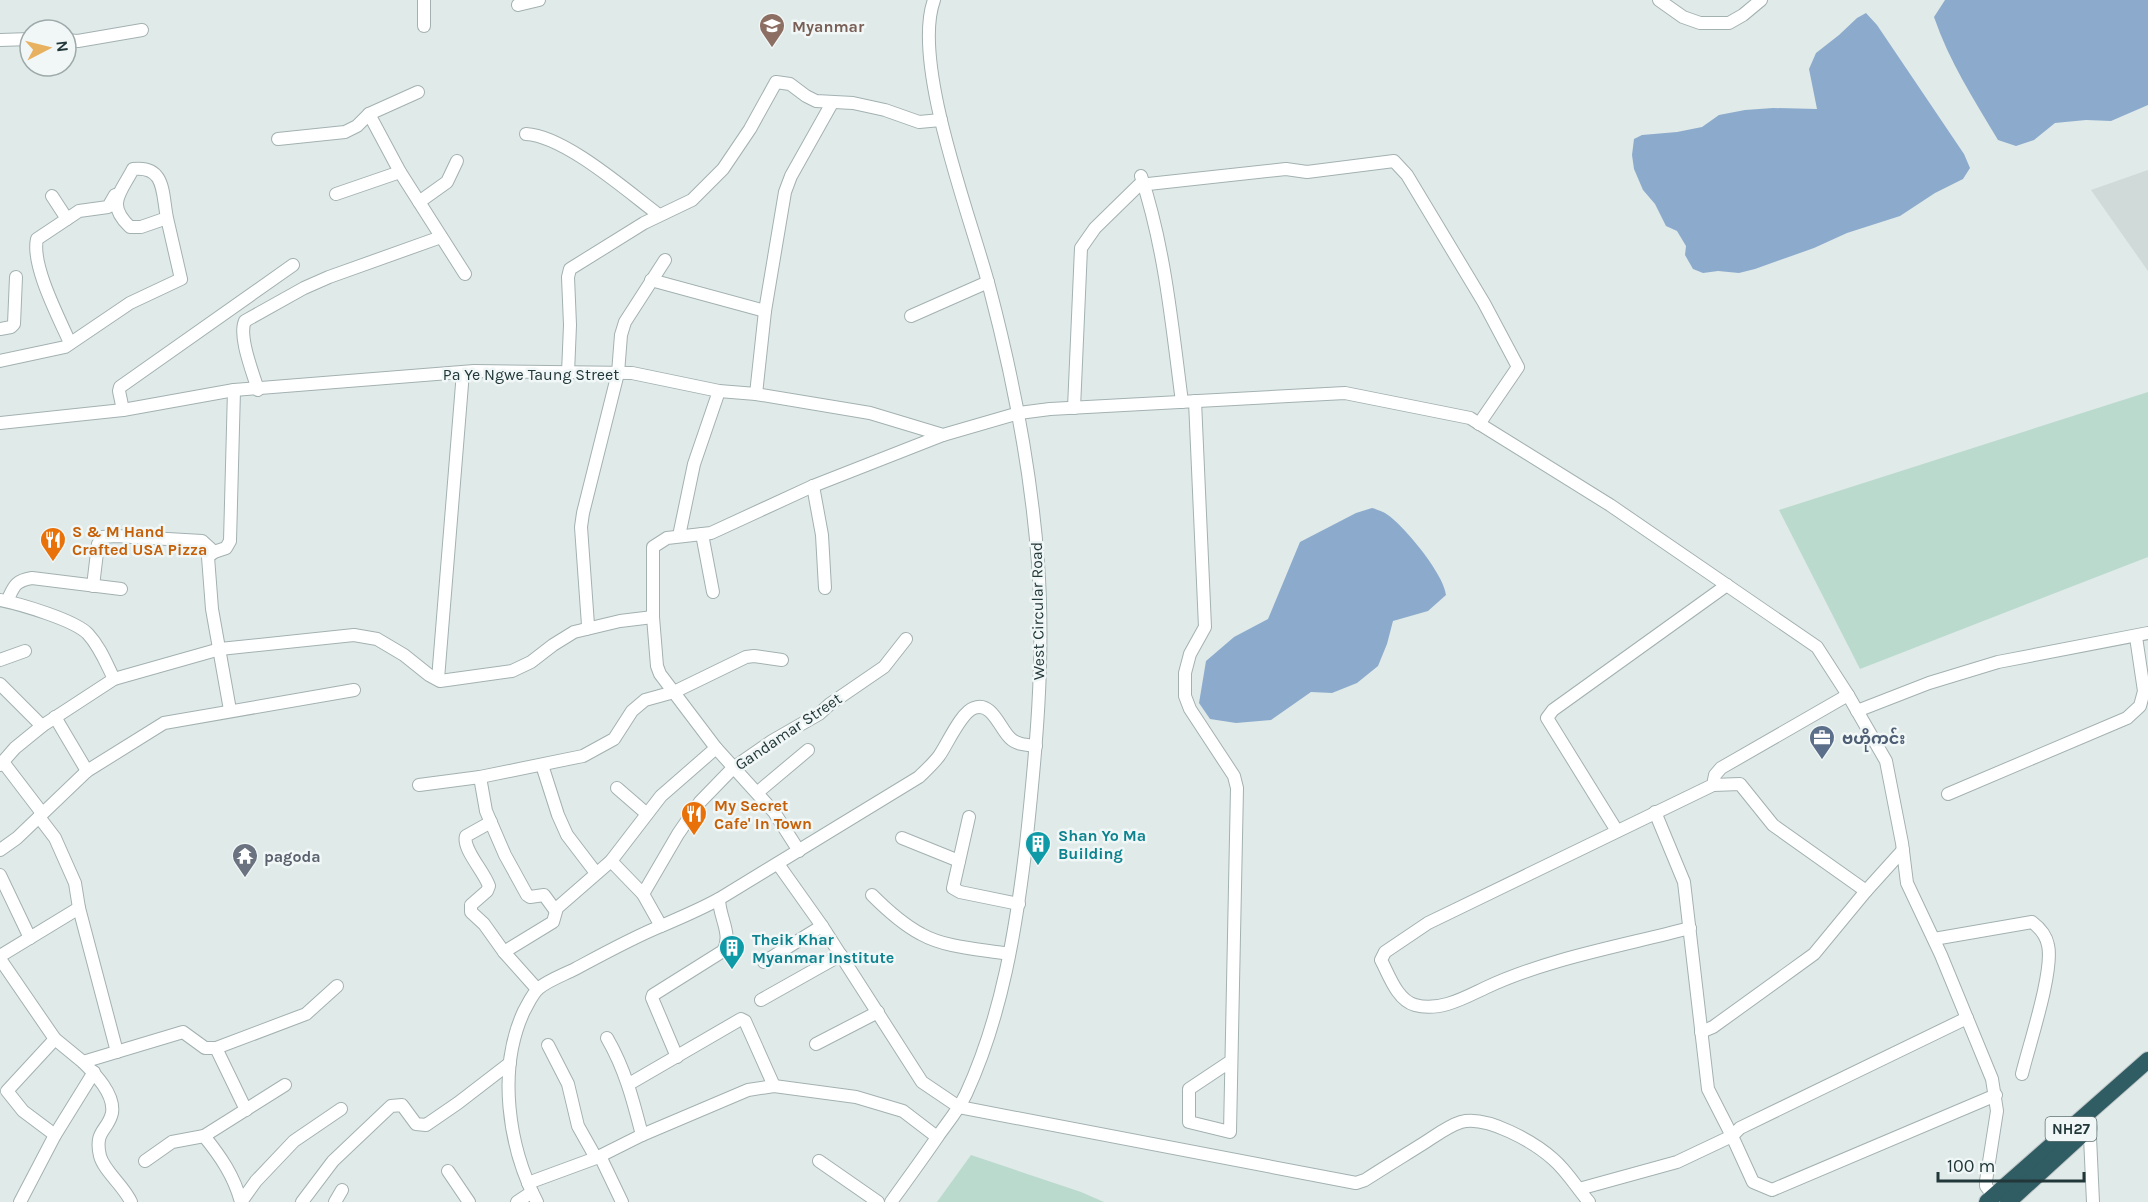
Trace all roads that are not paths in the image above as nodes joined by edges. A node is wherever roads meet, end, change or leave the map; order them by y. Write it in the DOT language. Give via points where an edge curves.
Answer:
graph roads {
  1 [pos="424,0"];
  2 [pos="539,0"];
  3 [pos="934,0"];
  4 [pos="1659,0"];
  5 [pos="1761,0"];
  6 [pos="518,5"];
  7 [pos="424,26"];
  8 [pos="142,30"];
  9 [pos="18,39"];
  10 [pos="0,40"];
  11 [pos="78,41"];
  12 [pos="418,92"];
  13 [pos="832,103"];
  14 [pos="369,114"];
  15 [pos="941,120"];
  16 [pos="526,134"];
  17 [pos="278,139"];
  18 [pos="457,161"];
  19 [pos="124,172"];
  20 [pos="400,172"];
  21 [pos="1142,180"];
  22 [pos="336,194"];
  23 [pos="52,196"];
  24 [pos="419,202"];
  25 [pos="659,215"];
  26 [pos="167,218"];
  27 [pos="67,219"];
  28 [pos="441,237"];
  29 [pos="665,260"];
  30 [pos="293,265"];
  31 [pos="465,274"];
  32 [pos="16,277"];
  33 [pos="651,280"];
  34 [pos="988,282"];
  35 [pos="765,311"];
  36 [pos="911,316"];
  37 [pos="0,329"];
  38 [pos="70,343"];
  39 [pos="0,361"];
  40 [pos="463,372"];
  41 [pos="568,373"];
  42 [pos="618,374"];
  43 [pos="234,390"];
  44 [pos="258,390"];
  45 [pos="718,391"];
  46 [pos="756,394"];
  47 [pos="1188,401"];
  48 [pos="1074,408"];
  49 [pos="123,410"];
  50 [pos="1019,413"];
  51 [pos="0,423"];
  52 [pos="1479,423"];
  53 [pos="943,435"];
  54 [pos="813,486"];
  55 [pos="702,534"];
  56 [pos="679,536"];
  57 [pos="214,552"];
  58 [pos="1727,585"];
  59 [pos="93,586"];
  60 [pos="825,588"];
  61 [pos="121,589"];
  62 [pos="713,592"];
  63 [pos="4,601"];
  64 [pos="653,616"];
  65 [pos="586,629"];
  66 [pos="2142,635"];
  67 [pos="906,639"];
  68 [pos="220,650"];
  69 [pos="25,651"];
  70 [pos="0,660"];
  71 [pos="782,660"];
  72 [pos="114,679"];
  73 [pos="438,679"];
  74 [pos="0,684"];
  75 [pos="354,690"];
  76 [pos="674,692"];
  77 [pos="1848,695"];
  78 [pos="230,710"];
  79 [pos="1857,711"];
  80 [pos="55,717"];
  81 [pos="42,726"];
  82 [pos="1036,746"];
  83 [pos="716,748"];
  84 [pos="808,750"];
  85 [pos="1,763"];
  86 [pos="542,765"];
  87 [pos="733,768"];
  88 [pos="87,771"];
  89 [pos="480,777"];
  90 [pos="419,785"];
  91 [pos="1713,785"];
  92 [pos="617,788"];
  93 [pos="758,792"];
  94 [pos="1948,794"];
  95 [pos="1655,812"];
  96 [pos="647,814"];
  97 [pos="41,815"];
  98 [pos="969,817"];
  99 [pos="490,822"];
  100 [pos="1617,831"];
  101 [pos="902,838"];
  102 [pos="0,850"];
  103 [pos="799,850"];
  104 [pos="1903,850"];
  105 [pos="611,861"];
  106 [pos="960,861"];
  107 [pos="778,864"];
  108 [pos="596,873"];
  109 [pos="0,874"];
  110 [pos="1866,891"];
  111 [pos="643,894"];
  112 [pos="872,896"];
  113 [pos="719,899"];
  114 [pos="1019,904"];
  115 [pos="79,908"];
  116 [pos="555,910"];
  117 [pos="661,926"];
  118 [pos="822,926"];
  119 [pos="1690,928"];
  120 [pos="30,938"];
  121 [pos="1934,939"];
  122 [pos="504,952"];
  123 [pos="1009,954"];
  124 [pos="841,955"];
  125 [pos="0,958"];
  126 [pos="764,962"];
  127 [pos="337,986"];
  128 [pos="537,989"];
  129 [pos="761,1000"];
  130 [pos="878,1012"];
  131 [pos="1967,1018"];
  132 [pos="1701,1032"];
  133 [pos="607,1038"];
  134 [pos="55,1039"];
  135 [pos="816,1044"];
  136 [pos="548,1045"];
  137 [pos="216,1048"];
  138 [pos="117,1052"];
  139 [pos="677,1057"];
  140 [pos="2148,1060"];
  141 [pos="1231,1061"];
  142 [pos="83,1062"];
  143 [pos="510,1063"];
  144 [pos="94,1072"];
  145 [pos="2148,1073"];
  146 [pos="2022,1074"];
  147 [pos="629,1084"];
  148 [pos="285,1085"];
  149 [pos="774,1086"];
  150 [pos="2,1091"];
  151 [pos="1995,1095"];
  152 [pos="959,1107"];
  153 [pos="246,1110"];
  154 [pos="341,1110"];
  155 [pos="2090,1126"];
  156 [pos="55,1135"];
  157 [pos="642,1135"];
  158 [pos="204,1136"];
  159 [pos="1732,1136"];
  160 [pos="937,1137"];
  161 [pos="598,1157"];
  162 [pos="145,1161"];
  163 [pos="819,1161"];
  164 [pos="448,1171"];
  165 [pos="1579,1189"];
  166 [pos="342,1190"];
  167 [pos="532,1192"];
  168 [pos="1996,1200"];
  169 [pos="20,1202"];
  170 [pos="131,1202"];
  171 [pos="241,1202"];
  172 [pos="302,1202"];
  173 [pos="335,1202"];
  174 [pos="469,1202"];
  175 [pos="517,1202"];
  176 [pos="622,1202"];
  177 [pos="878,1202"];
  178 [pos="891,1202"];
  179 [pos="1589,1202"];
  180 [pos="2092,1202"];
  1 -- 7 [label="street"];
  2 -- 6 [label="street"];
  3 -- 15 [label="street, West Circular Road" via="928,15 929,45"];
  4 -- 5 [label="street" via="1683,17 1701,23 1729,23"];
  8 -- 11 [label="street"];
  9 -- 10 [label="street"];
  12 -- 14 [label="street"];
  13 -- 15 [label="street" via="865,106 919,122"];
  13 -- 25 [label="street" via="816,101 790,84 776,82 723,169 692,200"];
  13 -- 35 [label="street" via="790,176"];
  14 -- 17 [label="street" via="345,132"];
  14 -- 20 [label="street"];
  15 -- 34 [label="street, West Circular Road"];
  16 -- 25 [label="street" via="551,139"];
  18 -- 24 [label="street" via="447,182"];
  19 -- 27 [label="street" via="108,207 79,211"];
  20 -- 22 [label="street"];
  20 -- 24 [label="street"];
  21 -- 47 [label="street"];
  21 -- 48 [label="street" via="1095,228 1082,248"];
  21 -- 52 [label="street" via="1286,169 1307,172 1394,161 1407,175 1518,367"];
  23 -- 27 [label="street"];
  24 -- 28 [label="street"];
  25 -- 41 [label="street" via="570,269"];
  26 -- 26 [label="street" via="159,177 152,170 133,169 116,202 120,218 130,227"];
  26 -- 38 [label="street" via="181,279 130,303"];
  27 -- 38 [label="street" via="37,239 35,247 46,286"];
  28 -- 31 [label="street"];
  28 -- 44 [label="street" via="328,277 245,321 242,328"];
  29 -- 33 [label="street"];
  30 -- 49 [label="street" via="120,387"];
  32 -- 37 [label="street" via="14,324"];
  33 -- 35 [label="street"];
  33 -- 42 [label="street" via="623,328"];
  34 -- 36 [label="street"];
  34 -- 50 [label="street, West Circular Road"];
  35 -- 46 [label="street"];
  38 -- 39 [label="street"];
  40 -- 41 [label="street, Pa Ye Ngwe Taung Street"];
  40 -- 44 [label="street, Pa Ye Ngwe Taung Street"];
  40 -- 73 [label="street"];
  41 -- 42 [label="street, Pa Ye Ngwe Taung Street"];
  42 -- 45 [label="street, Pa Ye Ngwe Taung Street" via="632,373"];
  42 -- 65 [label="street" via="581,527"];
  43 -- 44 [label="street, Pa Ye Ngwe Taung Street"];
  43 -- 49 [label="street, Pa Ye Ngwe Taung Street"];
  43 -- 57 [label="street" via="230,541 226,548"];
  45 -- 46 [label="street, Pa Ye Ngwe Taung Street"];
  45 -- 56 [label="street" via="694,464"];
  46 -- 53 [label="street, Pa Ye Ngwe Taung Street" via="870,413"];
  47 -- 48 [label="street"];
  47 -- 52 [label="street" via="1345,393"];
  47 -- 141 [label="street" via="1205,627 1190,654 1185,696 1234,776 1237,789"];
  48 -- 50 [label="street"];
  49 -- 51 [label="street, Pa Ye Ngwe Taung Street"];
  50 -- 53 [label="street"];
  50 -- 82 [label="street, West Circular Road" via="1038,564"];
  52 -- 58 [label="street"];
  53 -- 54 [label="street"];
  54 -- 55 [label="street"];
  54 -- 60 [label="street" via="822,535"];
  55 -- 56 [label="street"];
  55 -- 62 [label="street"];
  56 -- 64 [label="street" via="653,547"];
  57 -- 59 [label="street" via="202,541 102,537"];
  57 -- 68 [label="street" via="208,557 209,578"];
  58 -- 77 [label="street" via="1817,647"];
  58 -- 100 [label="street" via="1547,718"];
  59 -- 61 [label="street"];
  59 -- 63 [label="street" via="32,578 21,580"];
  63 -- 72 [label="street" via="86,632"];
  64 -- 65 [label="street"];
  64 -- 76 [label="street" via="657,666"];
  65 -- 73 [label="street" via="574,632 512,671"];
  66 -- 79 [label="street" via="1998,662"];
  66 -- 94 [label="street" via="2144,692 2140,706 2127,718"];
  67 -- 87 [label="street, Gandamar Street" via="884,667"];
  68 -- 72 [label="street"];
  68 -- 73 [label="street" via="354,635 377,639"];
  68 -- 78 [label="street"];
  69 -- 70 [label="street"];
  71 -- 76 [label="street" via="746,657"];
  72 -- 80 [label="street"];
  74 -- 81 [label="street"];
  75 -- 78 [label="street"];
  76 -- 83 [label="street"];
  76 -- 86 [label="street" via="638,706 618,735 604,746 583,756"];
  77 -- 79 [label="street"];
  77 -- 91 [label="street" via="1721,768"];
  78 -- 88 [label="street" via="164,723"];
  79 -- 104 [label="street" via="1886,762"];
  80 -- 81 [label="street"];
  80 -- 88 [label="street"];
  81 -- 85 [label="street"];
  82 -- 103 [label="street" via="1010,739 989,710 981,706 972,708 938,758 919,777"];
  82 -- 114 [label="street, West Circular Road"];
  83 -- 87 [label="street"];
  83 -- 96 [label="street" via="661,796"];
  84 -- 93 [label="street"];
  85 -- 97 [label="street"];
  86 -- 89 [label="street"];
  86 -- 108 [label="street" via="567,835"];
  87 -- 93 [label="street"];
  87 -- 111 [label="street, Gandamar Street" via="700,802"];
  88 -- 97 [label="street"];
  89 -- 90 [label="street"];
  89 -- 99 [label="street"];
  91 -- 95 [label="street"];
  91 -- 110 [label="street" via="1740,784 1773,825"];
  92 -- 96 [label="street"];
  93 -- 103 [label="street"];
  95 -- 100 [label="street"];
  95 -- 119 [label="street" via="1684,882"];
  96 -- 105 [label="street"];
  97 -- 102 [label="street"];
  97 -- 115 [label="street" via="75,883"];
  98 -- 106 [label="street"];
  99 -- 116 [label="street" via="527,896 546,896"];
  99 -- 122 [label="street" via="466,836 466,847 489,886 470,908"];
  100 -- 119 [label="street" via="1428,923 1385,952 1381,960 1401,997 1413,1005 1428,1007 1460,1001 1541,966"];
  101 -- 106 [label="street"];
  103 -- 107 [label="street"];
  104 -- 110 [label="street"];
  104 -- 121 [label="street" via="1907,883"];
  105 -- 108 [label="street"];
  105 -- 111 [label="street"];
  106 -- 114 [label="street" via="953,888"];
  107 -- 113 [label="street"];
  107 -- 118 [label="street"];
  108 -- 116 [label="street"];
  109 -- 120 [label="street"];
  110 -- 132 [label="street" via="1815,954"];
  111 -- 117 [label="street"];
  112 -- 123 [label="street" via="921,935 942,943"];
  113 -- 117 [label="street"];
  113 -- 139 [label="street" via="727,942 723,951 652,998"];
  114 -- 123 [label="street, West Circular Road"];
  115 -- 120 [label="street"];
  115 -- 138 [label="street"];
  116 -- 122 [label="street" via="550,925"];
  117 -- 128 [label="street"];
  118 -- 124 [label="street"];
  118 -- 126 [label="street"];
  119 -- 132 [label="street"];
  120 -- 125 [label="street"];
  121 -- 131 [label="street"];
  121 -- 146 [label="street" via="2032,922 2041,930 2048,945 2048,969"];
  122 -- 128 [label="street"];
  123 -- 152 [label="street, West Circular Road" via="989,1033"];
  124 -- 129 [label="street"];
  124 -- 130 [label="street"];
  125 -- 134 [label="street"];
  127 -- 137 [label="street" via="306,1014"];
  128 -- 143 [label="street" via="518,1026"];
  130 -- 135 [label="street"];
  130 -- 152 [label="street" via="922,1082"];
  131 -- 151 [label="street"];
  131 -- 159 [label="street" via="1740,1128"];
  132 -- 159 [label="street" via="1708,1089"];
  133 -- 147 [label="street"];
  134 -- 142 [label="street"];
  134 -- 150 [label="street"];
  136 -- 161 [label="street" via="568,1084 578,1126"];
  137 -- 138 [label="street" via="205,1048 183,1032"];
  137 -- 153 [label="street"];
  138 -- 142 [label="street"];
  139 -- 147 [label="street"];
  139 -- 149 [label="street" via="741,1019"];
  140 -- 168 [label="highway, NH27"];
  141 -- 141 [label="street" via="1189,1089 1189,1122 1230,1132"];
  142 -- 144 [label="street"];
  143 -- 167 [label="street" via="509,1102 518,1153"];
  143 -- 172 [label="street" via="426,1125 417,1124 402,1105 391,1106 333,1161"];
  144 -- 156 [label="street"];
  144 -- 170 [label="street" via="112,1104 112,1114 100,1134 101,1160"];
  145 -- 155 [label="highway, NH27"];
  147 -- 157 [label="street"];
  148 -- 153 [label="street"];
  149 -- 157 [label="street" via="748,1090"];
  149 -- 160 [label="street" via="856,1097 903,1111"];
  150 -- 156 [label="street"];
  151 -- 159 [label="street" via="1773,1190 1753,1182"];
  151 -- 168 [label="street" via="1997,1111 1986,1186"];
  152 -- 160 [label="street, West Circular Road"];
  152 -- 165 [label="street" via="1356,1184 1444,1130 1475,1121 1532,1144 1552,1158"];
  153 -- 158 [label="street"];
  154 -- 171 [label="street" via="294,1141"];
  155 -- 168 [label="highway, NH27"];
  155 -- 180 [label="street"];
  156 -- 169 [label="street"];
  157 -- 161 [label="street"];
  158 -- 162 [label="street" via="172,1142"];
  158 -- 171 [label="street" via="236,1182"];
  159 -- 165 [label="street" via="1677,1162"];
  160 -- 178 [label="street, West Circular Road"];
  161 -- 167 [label="street"];
  161 -- 176 [label="street"];
  163 -- 177 [label="street"];
  164 -- 174 [label="street"];
  165 -- 179 [label="street"];
  166 -- 173 [label="street"];
  167 -- 175 [label="street"];
}
